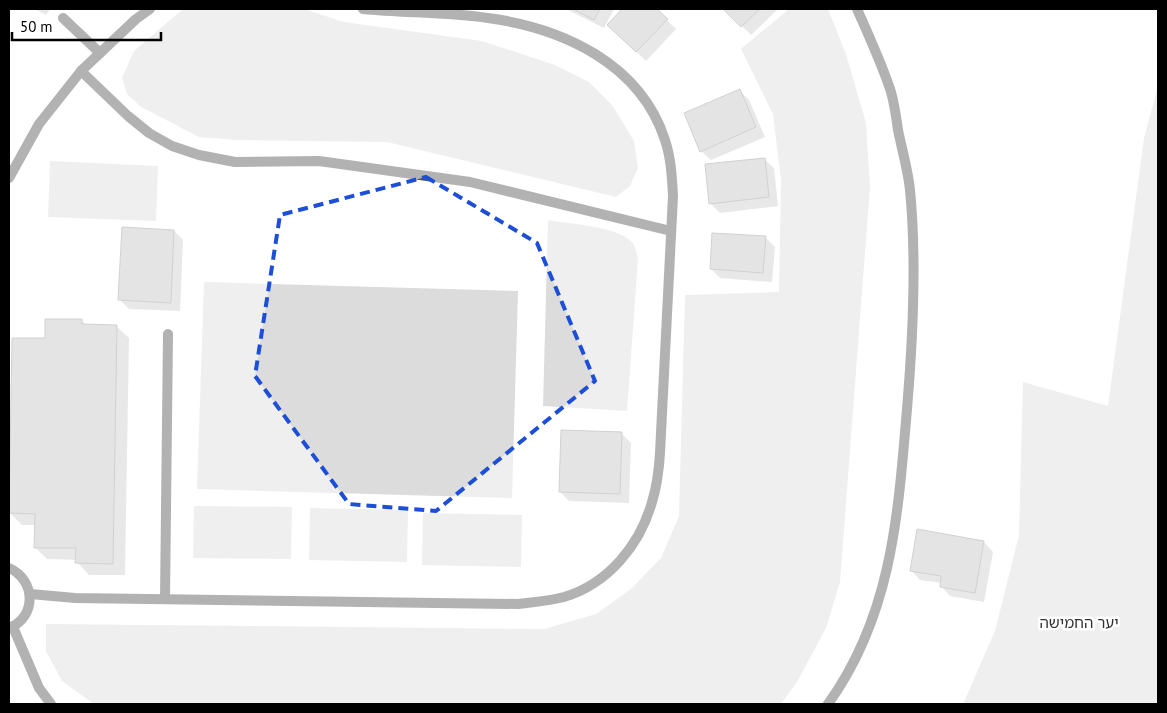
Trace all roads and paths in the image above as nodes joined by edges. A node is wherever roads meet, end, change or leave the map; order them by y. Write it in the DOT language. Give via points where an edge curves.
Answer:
graph roads {
  1 [pos="150,9"];
  2 [pos="363,9"];
  3 [pos="857,9"];
  4 [pos="63,18"];
  5 [pos="100,53"];
  6 [pos="81,71"];
  7 [pos="9,178"];
  8 [pos="671,231"];
  9 [pos="168,334"];
  10 [pos="9,568"];
  11 [pos="30,594"];
  12 [pos="165,599"];
  13 [pos="11,627"];
  14 [pos="51,704"];
  15 [pos="828,704"];
  1 -- 5 [label="street"];
  2 -- 8 [label="street" via="518,23 566,38 600,56 640,93 655,115 665,139 672,166"];
  3 -- 15 [label="street" via="890,88 910,188 912,328 903,454 887,570 862,646 845,680"];
  4 -- 5 [label="street"];
  5 -- 6 [label="street"];
  6 -- 7 [label="street" via="39,124"];
  6 -- 8 [label="street" via="149,133 172,146 198,154 235,162 319,161 470,182"];
  8 -- 12 [label="street" via="658,478 653,502 637,537 620,561 604,576 566,596 518,604"];
  9 -- 12 [label="street"];
  10 -- 11 [label="street" via="21,576"];
  11 -- 12 [label="street"];
  11 -- 13 [label="street" via="26,614"];
  13 -- 14 [label="street" via="39,688"];
}
